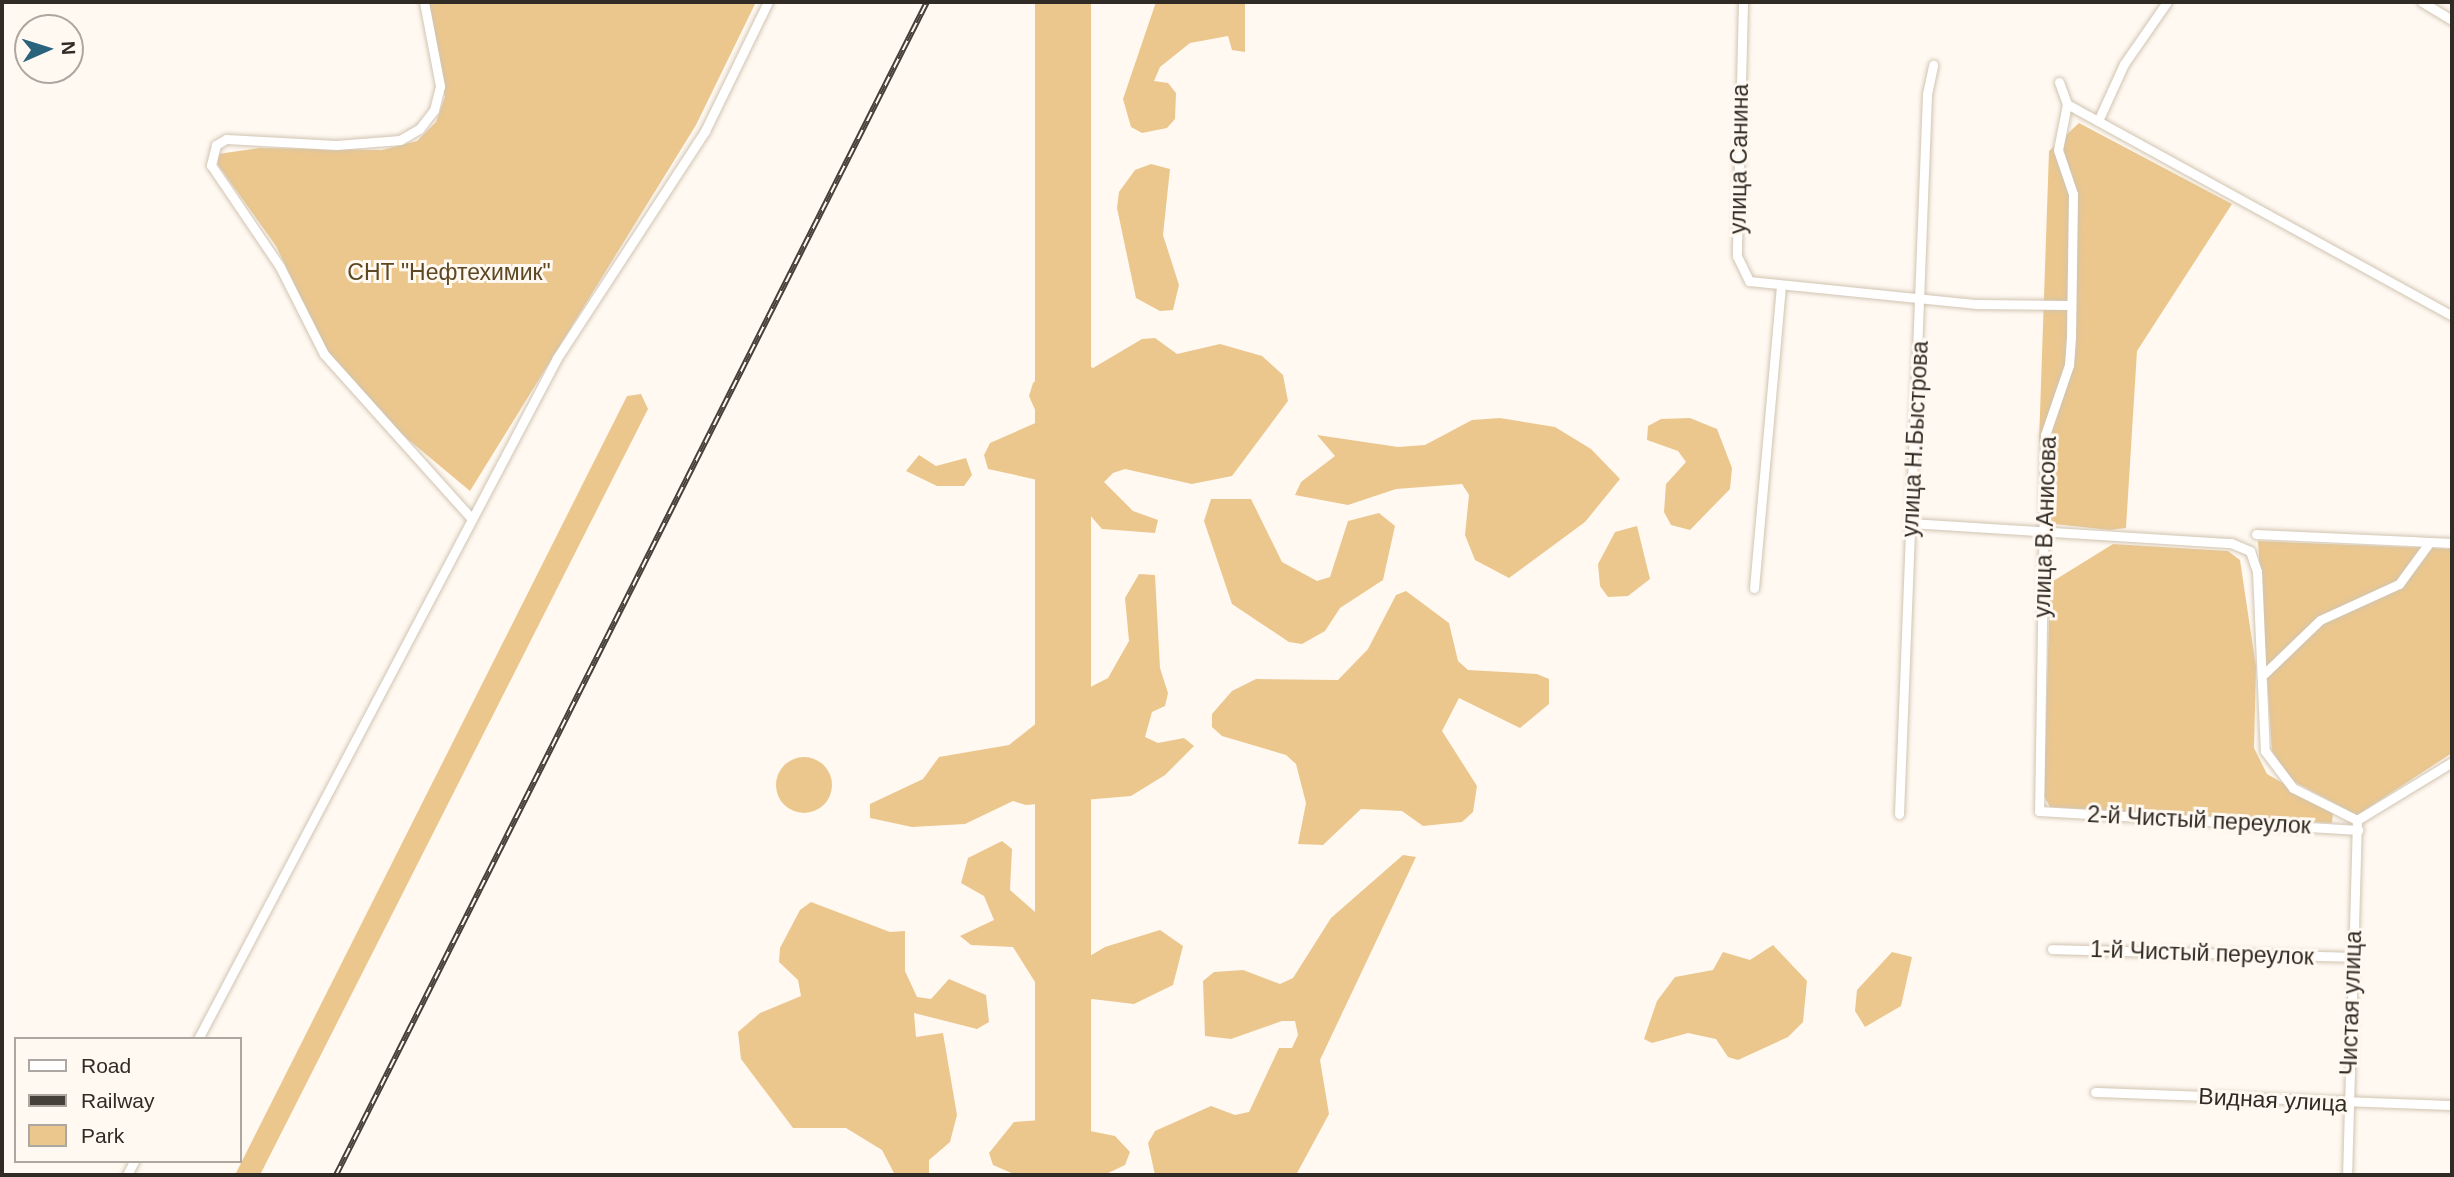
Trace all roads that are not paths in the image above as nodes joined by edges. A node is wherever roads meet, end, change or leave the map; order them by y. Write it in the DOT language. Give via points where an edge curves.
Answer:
graph roads {
  1 [pos="424,2"];
  2 [pos="768,2"];
  3 [pos="1742,2"];
  4 [pos="2167,2"];
  5 [pos="2421,2"];
  6 [pos="2452,20"];
  7 [pos="1933,65"];
  8 [pos="2059,82"];
  9 [pos="2067,104"];
  10 [pos="2098,121"];
  11 [pos="1781,286"];
  12 [pos="1923,294"];
  13 [pos="2069,304"];
  14 [pos="2452,316"];
  15 [pos="470,517"];
  16 [pos="1910,523"];
  17 [pos="2044,530"];
  18 [pos="2256,534"];
  19 [pos="2429,543"];
  20 [pos="2452,543"];
  21 [pos="1754,589"];
  22 [pos="2265,673"];
  23 [pos="2452,762"];
  24 [pos="2039,811"];
  25 [pos="1899,814"];
  26 [pos="2358,825"];
  27 [pos="2052,949"];
  28 [pos="2353,957"];
  29 [pos="199,1037"];
  30 [pos="2095,1092"];
  31 [pos="2348,1104"];
  32 [pos="2452,1105"];
  33 [pos="2347,1175"];
  1 -- 15 [label="street" via="439,86 433,110 419,129 400,139 336,145 226,139 216,145 211,165 279,267 324,354"];
  2 -- 15 [label="street" via="705,131 557,358"];
  3 -- 11 [label="street, улица Санина" via="1738,265 1749,281"];
  4 -- 10 [label="street" via="2124,64"];
  5 -- 6 [label="street"];
  7 -- 12 [label="street, улица Н.Быстрова" via="1927,94"];
  8 -- 9 [label="street, улица В.Анисова"];
  9 -- 10 [label="street"];
  9 -- 13 [label="street, улица В.Анисова" via="2059,150 2073,194"];
  10 -- 14 [label="street"];
  11 -- 12 [label="street, улица Санина"];
  11 -- 21 [label="street"];
  12 -- 13 [label="street, улица Санина" via="1978,304"];
  12 -- 16 [label="street, улица Н.Быстрова"];
  13 -- 17 [label="street, улица В.Анисова" via="2069,365 2045,435"];
  15 -- 29 [label="street"];
  16 -- 17 [label="street"];
  16 -- 25 [label="street, улица Н.Быстрова"];
  17 -- 22 [label="street" via="2231,543 2250,551 2257,571"];
  17 -- 24 [label="street, улица В.Анисова"];
  18 -- 19 [label="street"];
  19 -- 20 [label="street"];
  19 -- 22 [label="street" via="2416,564 2380,598 2305,630"];
  22 -- 26 [label="street" via="2260,727 2276,772"];
  23 -- 26 [label="street"];
  24 -- 26 [label="street, 2-й Чистый переулок"];
  26 -- 28 [label="street, Чистая улица"];
  27 -- 28 [label="street, 1-й Чистый переулок"];
  28 -- 31 [label="street, Чистая улица"];
  30 -- 31 [label="street, Видная улица"];
  31 -- 32 [label="street, Видная улица"];
  31 -- 33 [label="street, Чистая улица"];
}
